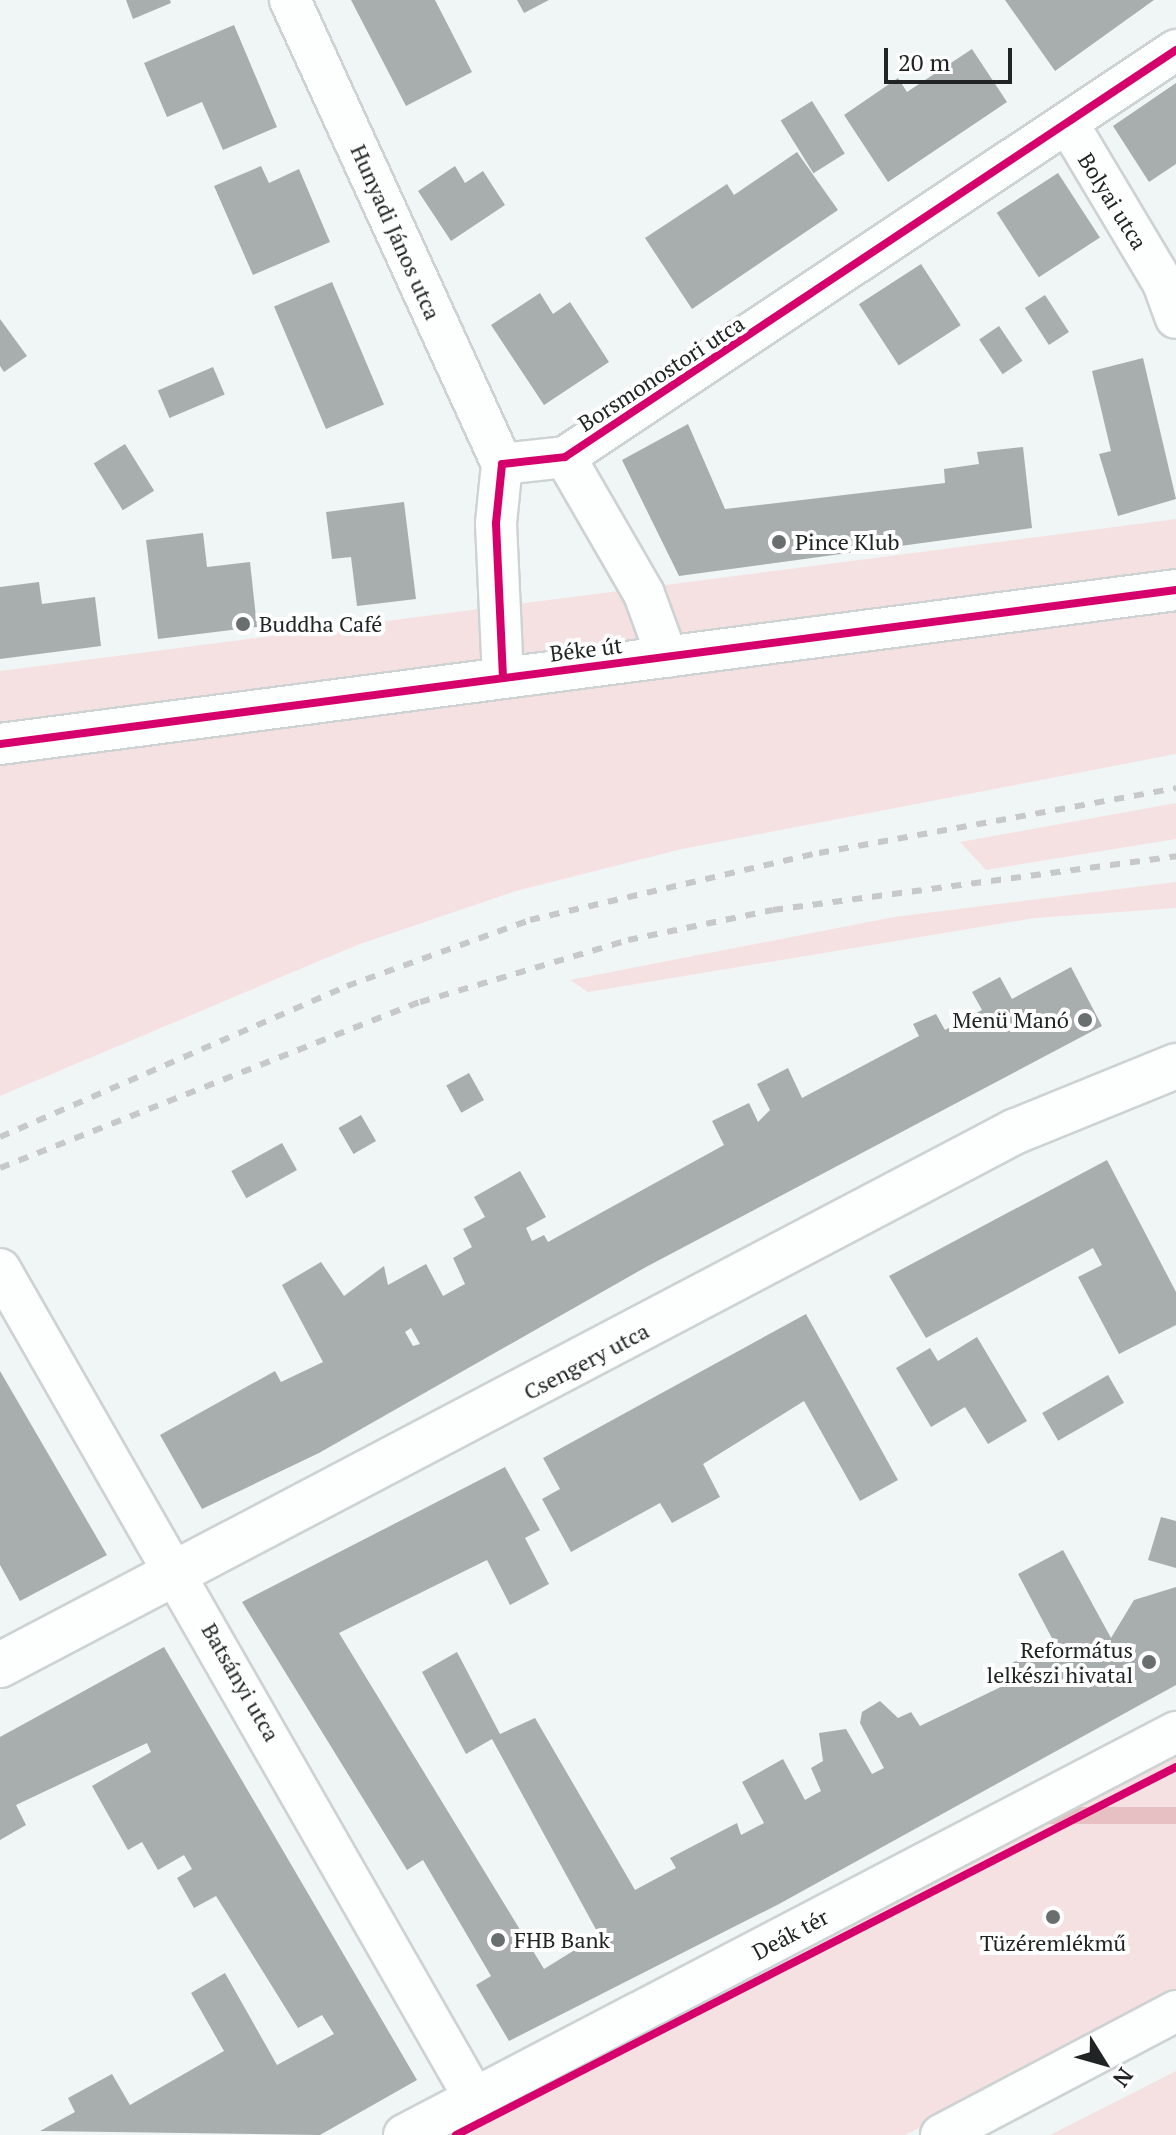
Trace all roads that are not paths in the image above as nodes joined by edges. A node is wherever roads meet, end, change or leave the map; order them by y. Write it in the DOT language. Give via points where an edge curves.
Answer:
graph roads {
  1 [pos="290,0"];
  2 [pos="1176,50"];
  3 [pos="1070,127"];
  4 [pos="1176,318"];
  5 [pos="565,457"];
  6 [pos="502,464"];
  7 [pos="1176,590"];
  8 [pos="667,657"];
  9 [pos="503,678"];
  10 [pos="0,744"];
  11 [pos="1176,1066"];
  12 [pos="0,1269"];
  13 [pos="178,1570"];
  14 [pos="0,1665"];
  15 [pos="1176,1732"];
  16 [pos="1176,2011"];
  17 [pos="475,2099"];
  18 [pos="404,2135"];
  19 [pos="941,2135"];
  1 -- 6 [label="street, Hunyadi János utca"];
  2 -- 3 [label="street, Borsmonostori utca"];
  3 -- 4 [label="street, Bolyai utca" via="1163,283"];
  3 -- 5 [label="street, Borsmonostori utca"];
  5 -- 6 [label="street"];
  5 -- 8 [label="street" via="644,594"];
  6 -- 9 [label="street" via="496,523"];
  7 -- 8 [label="street, Béke út"];
  8 -- 9 [label="street, Béke út"];
  9 -- 10 [label="street, Béke út"];
  11 -- 13 [label="main road, Csengery utca" via="1016,1131"];
  12 -- 13 [label="street, Batsányi utca"];
  13 -- 14 [label="main road, Csengery utca"];
  13 -- 17 [label="street, Batsányi utca"];
  15 -- 17 [label="street, Deák tér"];
  16 -- 19 [label="street"];
  17 -- 18 [label="street, Deák tér"];
}
